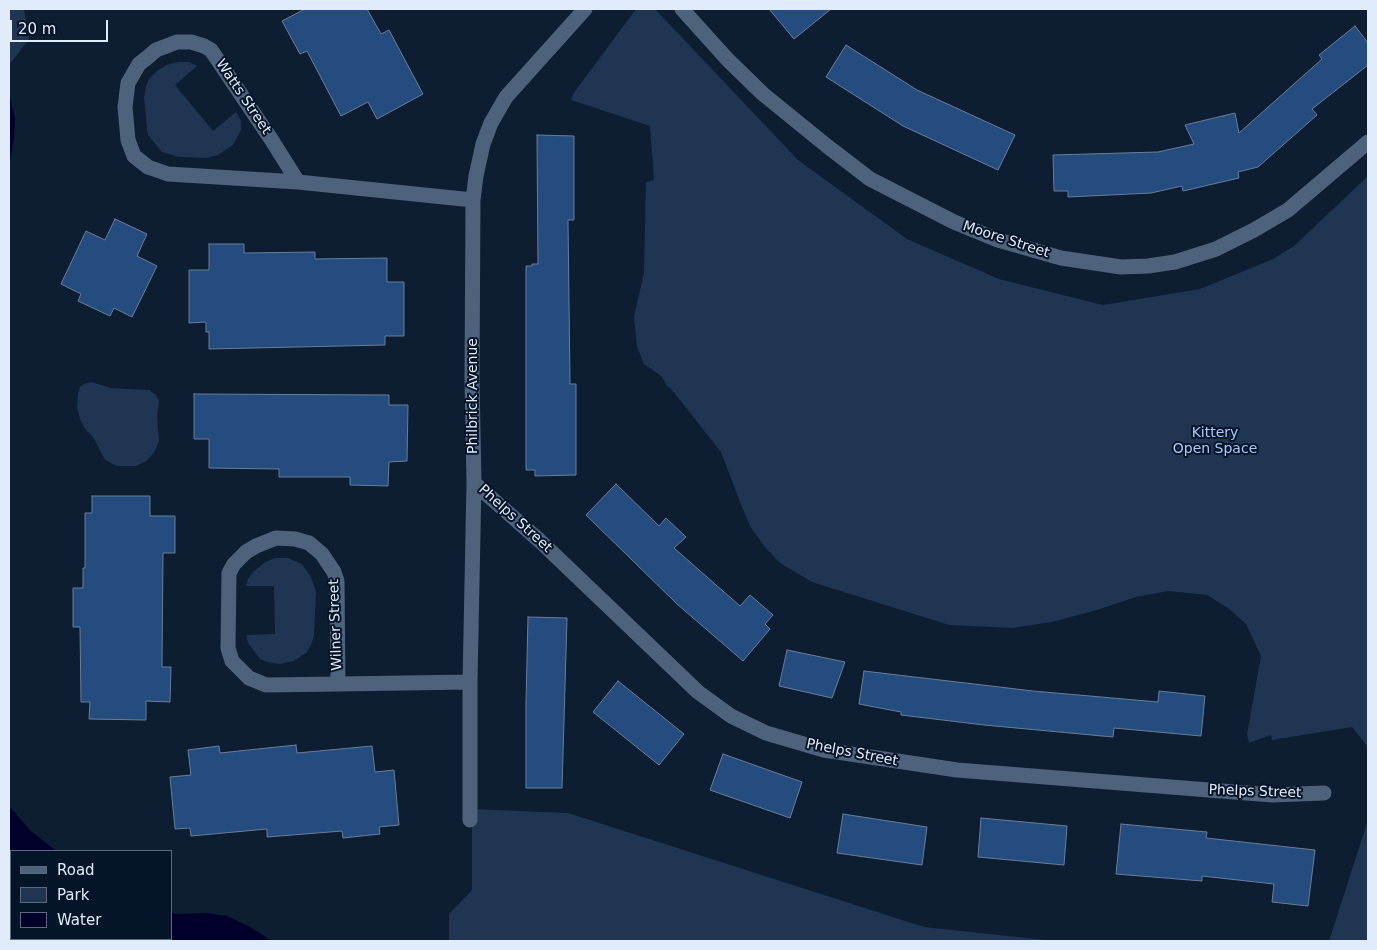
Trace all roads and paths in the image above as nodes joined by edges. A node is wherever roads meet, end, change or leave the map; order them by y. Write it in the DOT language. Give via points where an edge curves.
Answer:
graph roads {
  1 [pos="585,9"];
  2 [pos="682,9"];
  3 [pos="1368,142"];
  4 [pos="298,182"];
  5 [pos="473,200"];
  6 [pos="474,483"];
  7 [pos="470,682"];
  8 [pos="338,684"];
  9 [pos="1324,793"];
  10 [pos="470,820"];
  1 -- 5 [label="street, Philbrick Avenue" via="506,97 483,144"];
  2 -- 3 [label="street, Moore Street" via="763,94 870,179 963,226 1061,258 1121,267 1148,266 1210,252 1288,210"];
  4 -- 4 [label="street, Watts Street" via="208,48 191,42 177,42 156,50 139,64 128,83 125,108 129,146 143,164 168,174"];
  4 -- 5 [label="street, Watts Street"];
  5 -- 6 [label="street, Philbrick Avenue"];
  6 -- 7 [label="street, Philbrick Avenue"];
  6 -- 9 [label="street, Phelps Street" via="540,541 698,692 731,716 766,733 824,750 958,770 1272,795"];
  7 -- 8 [label="street, Wilner Street"];
  7 -- 10 [label="street, Philbrick Avenue"];
  8 -- 8 [label="street, Wilner Street" via="337,581 330,564 316,548 303,540 276,538 256,546 237,561 228,578 228,648 232,661 249,678 266,685"];
}
